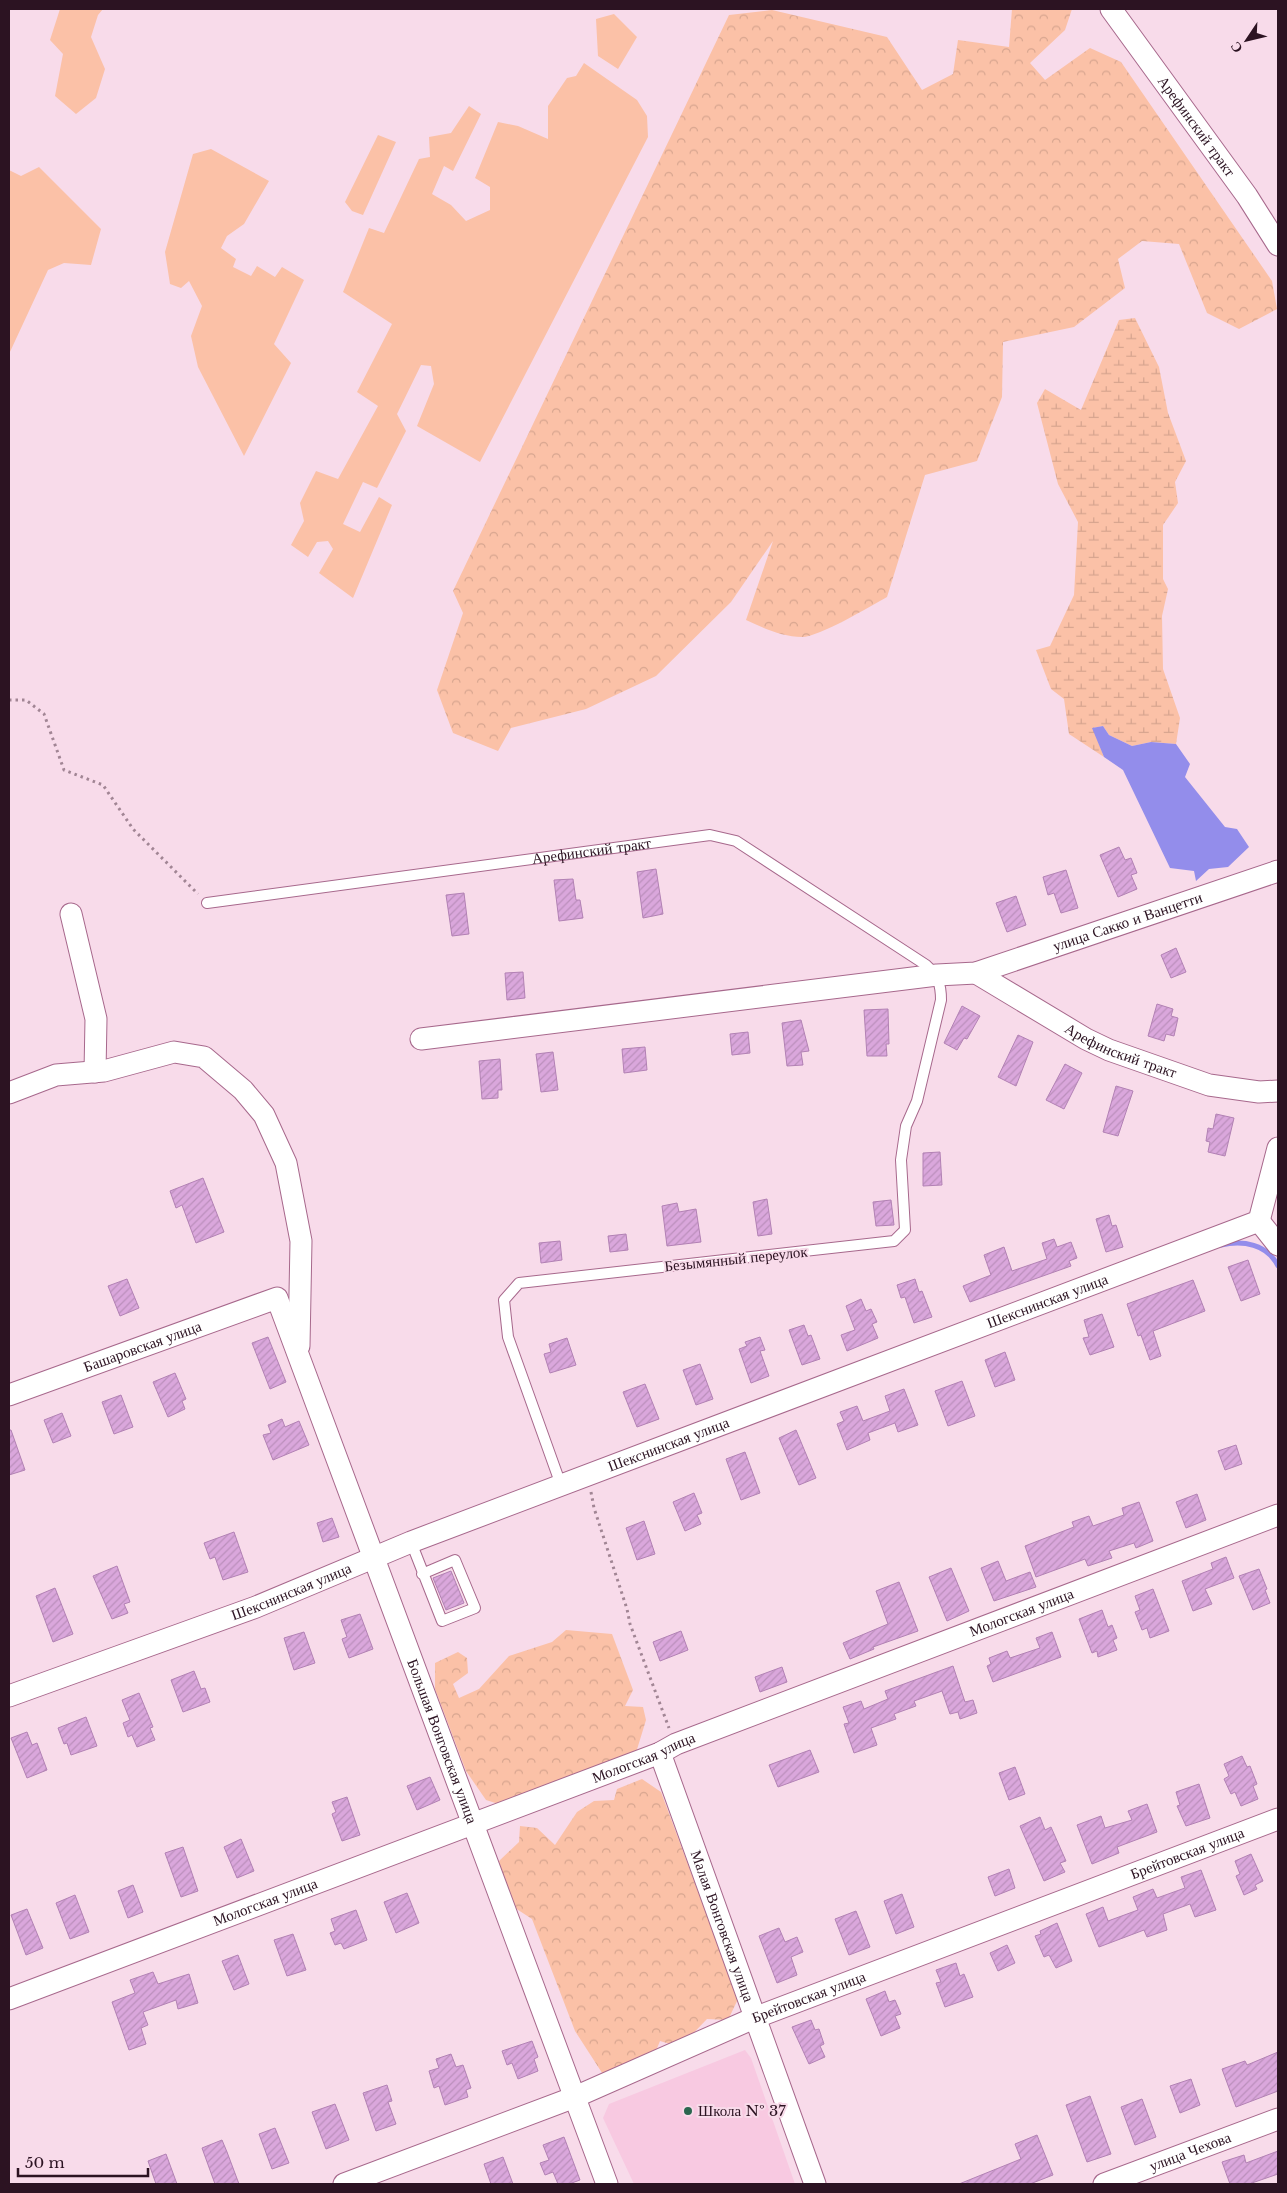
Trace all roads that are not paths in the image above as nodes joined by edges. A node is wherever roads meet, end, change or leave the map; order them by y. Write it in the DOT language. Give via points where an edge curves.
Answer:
graph roads {
  1 [pos="1111,9"];
  2 [pos="1278,245"];
  3 [pos="1278,871"];
  4 [pos="207,903"];
  5 [pos="71,914"];
  6 [pos="976,973"];
  7 [pos="937,975"];
  8 [pos="421,1039"];
  9 [pos="95,1072"];
  10 [pos="1278,1092"];
  11 [pos="9,1094"];
  12 [pos="1278,1148"];
  13 [pos="1259,1221"];
  14 [pos="1278,1245"];
  15 [pos="277,1298"];
  16 [pos="299,1357"];
  17 [pos="9,1395"];
  18 [pos="561,1485"];
  19 [pos="1278,1515"];
  20 [pos="411,1542"];
  21 [pos="373,1559"];
  22 [pos="422,1574"];
  23 [pos="9,1696"];
  24 [pos="668,1749"];
  25 [pos="1278,1819"];
  26 [pos="473,1824"];
  27 [pos="9,1999"];
  28 [pos="754,2018"];
  29 [pos="575,2098"];
  30 [pos="1278,2119"];
  31 [pos="344,2184"];
  32 [pos="607,2184"];
  33 [pos="815,2184"];
  34 [pos="1104,2184"];
  1 -- 2 [label="street, Арефинский тракт" via="1247,196"];
  3 -- 6 [label="street, улица Сакко и Ванцетти"];
  4 -- 7 [label="lane, Арефинский тракт" via="710,835 736,841"];
  5 -- 9 [label="street" via="96,1020"];
  6 -- 7 [label="street"];
  6 -- 10 [label="street, Арефинский тракт" via="1110,1050 1209,1085 1242,1091"];
  7 -- 8 [label="street"];
  7 -- 18 [label="lane, Безымянный переулок" via="941,1000 917,1101 906,1126 901,1160 905,1230 894,1241 519,1283 504,1300 508,1337"];
  9 -- 11 [label="street" via="56,1075"];
  9 -- 16 [label="street" via="174,1052 204,1058 243,1090 264,1115 286,1164 301,1241"];
  12 -- 13 [label="street"];
  13 -- 14 [label="street"];
  13 -- 18 [label="street, Шекснинская улица"];
  15 -- 16 [label="street, Большая Вонговская улица"];
  15 -- 17 [label="street, Башаровская улица"];
  16 -- 21 [label="street, Большая Вонговская улица"];
  18 -- 20 [label="street, Шекснинская улица"];
  19 -- 24 [label="street, Мологская улица"];
  20 -- 21 [label="street, Шекснинская улица"];
  20 -- 22 [label="lane"];
  21 -- 23 [label="street, Шекснинская улица" via="256,1607"];
  21 -- 26 [label="street, Большая Вонговская улица"];
  22 -- 22 [label="lane" via="455,1560 475,1608 442,1621"];
  24 -- 26 [label="street, Мологская улица"];
  24 -- 28 [label="street, Малая Вонговская улица"];
  25 -- 28 [label="street, Брейтовская улица"];
  26 -- 27 [label="street, Мологская улица"];
  26 -- 29 [label="street, Большая Вонговская улица"];
  28 -- 29 [label="street, Брейтовская улица"];
  28 -- 33 [label="street, Малая Вонговская улица"];
  29 -- 31 [label="street, Брейтовская улица"];
  29 -- 32 [label="street, Большая Вонговская улица"];
  30 -- 34 [label="street, улица Чехова"];
}
